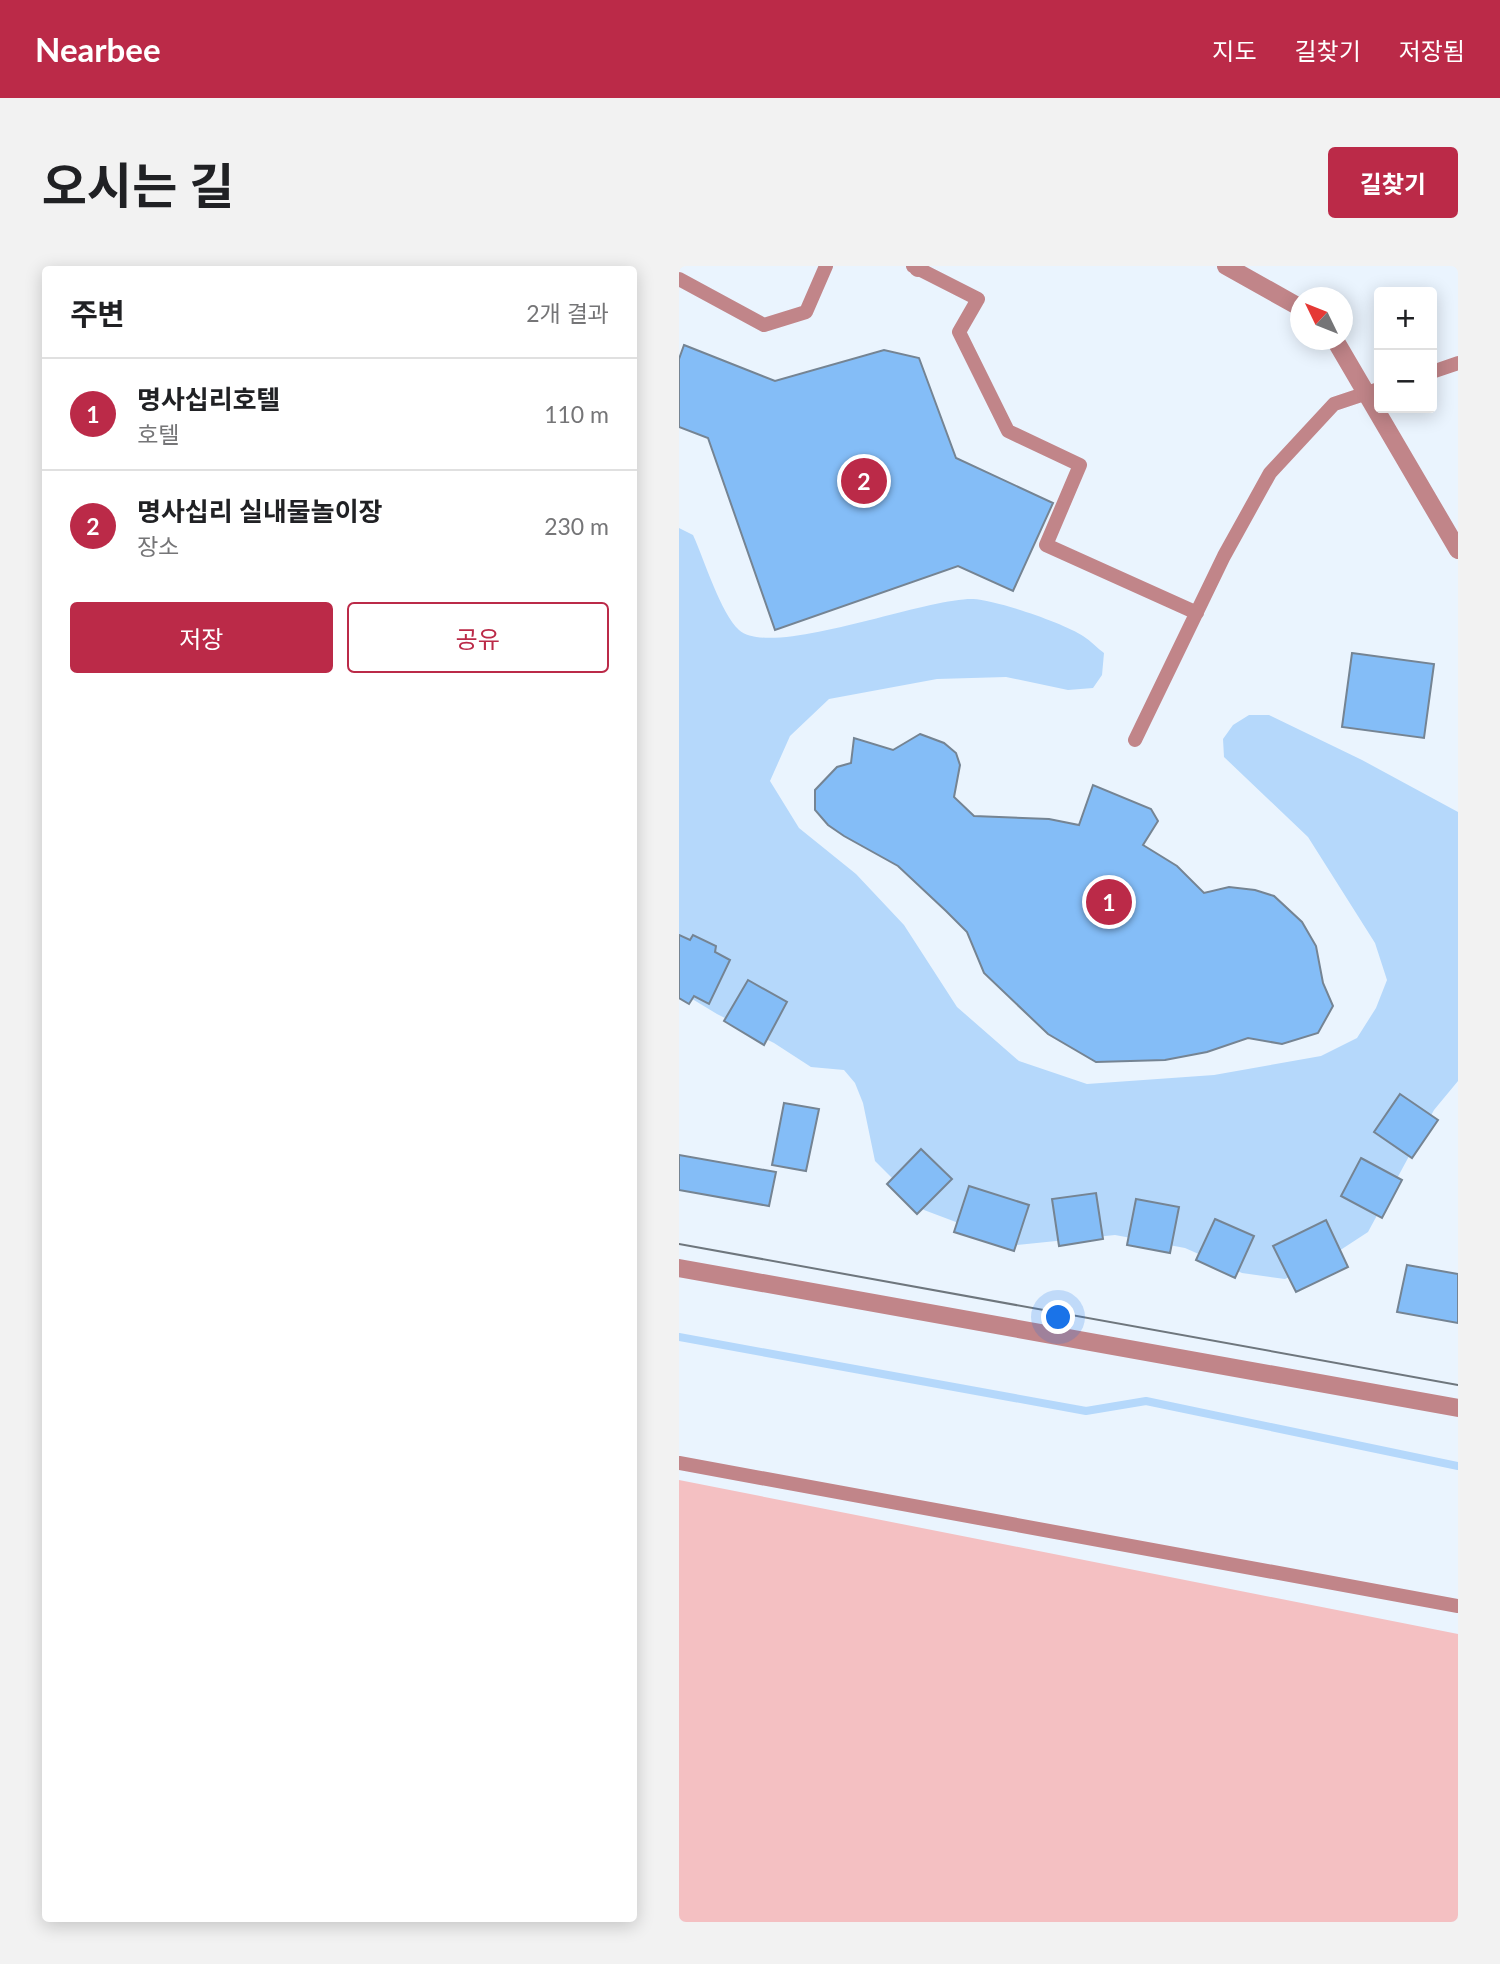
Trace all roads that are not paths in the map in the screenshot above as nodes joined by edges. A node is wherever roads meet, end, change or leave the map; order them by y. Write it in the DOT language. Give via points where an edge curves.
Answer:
graph roads {
  1 [pos="826,266"];
  2 [pos="1226,266"];
  3 [pos="916,267"];
  4 [pos="679,279"];
  5 [pos="1290,302"];
  6 [pos="1342,350"];
  7 [pos="1458,363"];
  8 [pos="1437,370"];
  9 [pos="1373,391"];
  10 [pos="1458,550"];
  11 [pos="1196,613"];
  12 [pos="1135,740"];
  13 [pos="679,1268"];
  14 [pos="1458,1408"];
  15 [pos="679,1463"];
  16 [pos="1458,1606"];
  1 -- 4 [label="lane" via="806,312 764,325"];
  2 -- 5 [label="street"];
  3 -- 11 [label="lane" via="978,299 959,332 1008,432 1080,465 1046,545"];
  6 -- 9 [label="street"];
  7 -- 8 [label="lane"];
  9 -- 10 [label="street"];
  9 -- 11 [label="lane" via="1334,404 1270,473"];
  11 -- 12 [label="lane"];
  13 -- 14 [label="street"];
  15 -- 16 [label="lane"];
}
